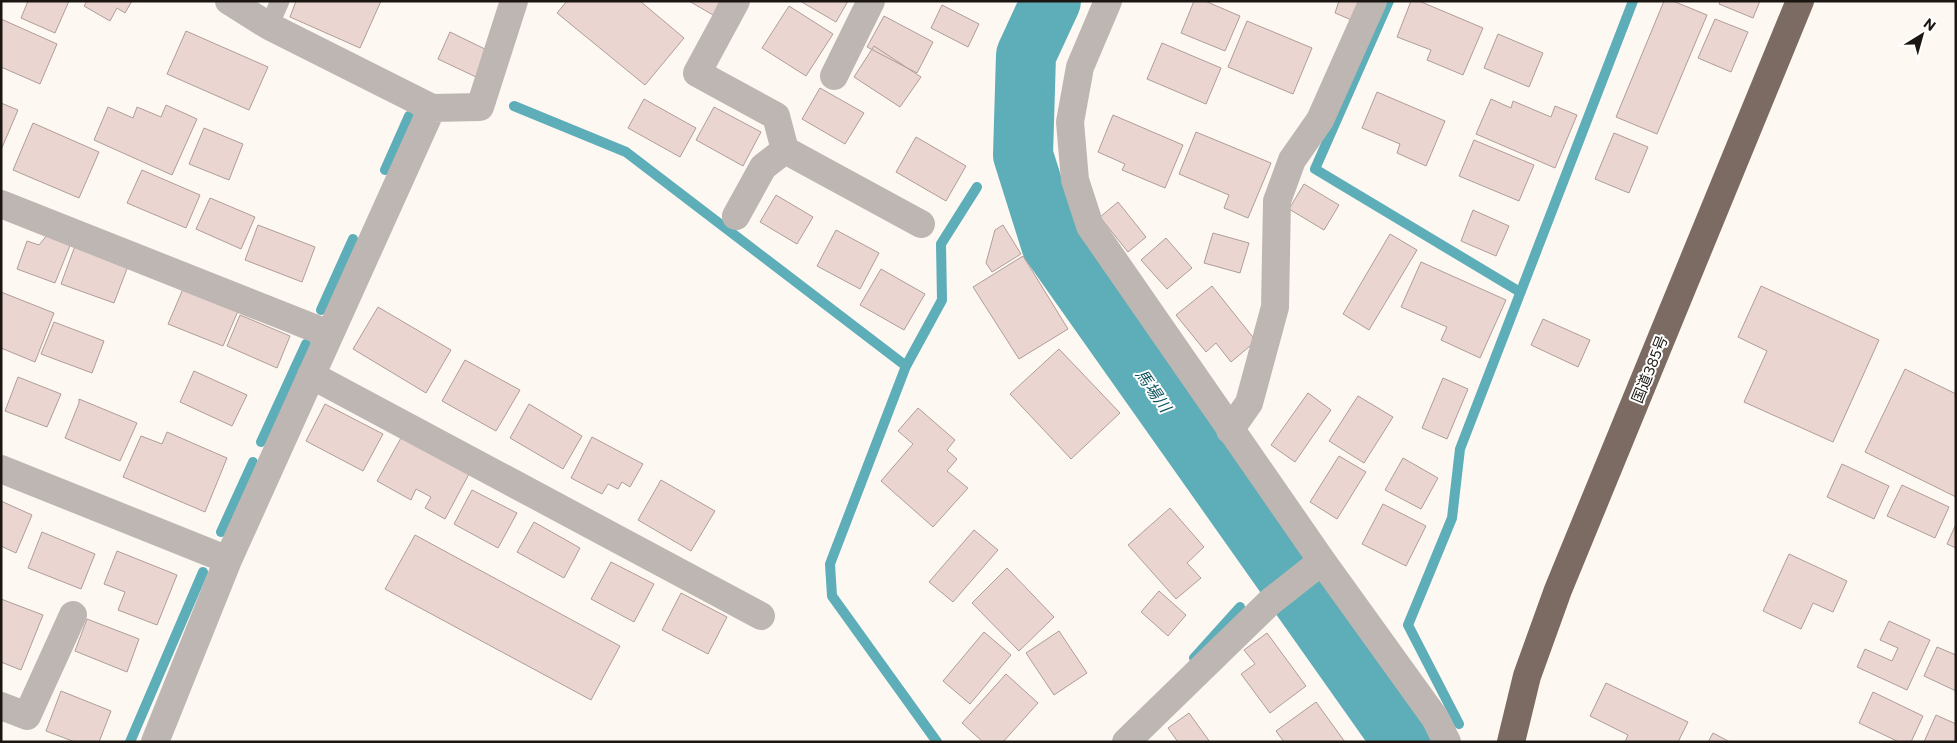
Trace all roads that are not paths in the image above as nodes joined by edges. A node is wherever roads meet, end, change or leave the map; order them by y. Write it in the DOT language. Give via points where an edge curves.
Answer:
graph roads {
  1 [pos="229,1"];
  2 [pos="280,1"];
  3 [pos="514,1"];
  4 [pos="736,1"];
  5 [pos="872,1"];
  6 [pos="1108,1"];
  7 [pos="1373,1"];
  8 [pos="1800,1"];
  9 [pos="269,26"];
  10 [pos="834,76"];
  11 [pos="432,108"];
  12 [pos="785,150"];
  13 [pos="1,204"];
  14 [pos="736,216"];
  15 [pos="921,224"];
  16 [pos="329,334"];
  17 [pos="311,375"];
  18 [pos="1230,430"];
  19 [pos="1,469"];
  20 [pos="228,560"];
  21 [pos="1322,561"];
  22 [pos="73,615"];
  23 [pos="761,616"];
  24 [pos="1,706"];
  25 [pos="1142,736"];
  26 [pos="155,742"];
  27 [pos="1447,742"];
  28 [pos="1511,742"];
  1 -- 9 [label="street"];
  2 -- 9 [label="lane"];
  3 -- 11 [label="street" via="480,107"];
  4 -- 12 [label="street" via="698,72 776,116"];
  5 -- 10 [label="street"];
  6 -- 18 [label="street" via="1080,67 1070,122 1075,180 1090,226"];
  7 -- 18 [label="street" via="1320,120 1292,160 1277,201 1275,307 1249,403"];
  8 -- 28 [label="highway, 国道385号" via="1558,590 1527,676"];
  9 -- 11 [label="street"];
  11 -- 16 [label="street"];
  12 -- 14 [label="street" via="763,167"];
  12 -- 15 [label="street"];
  13 -- 16 [label="street"];
  16 -- 17 [label="street"];
  17 -- 20 [label="street"];
  17 -- 23 [label="street"];
  18 -- 21 [label="street"];
  19 -- 20 [label="street"];
  20 -- 26 [label="street"];
  21 -- 25 [label="street" via="1270,602"];
  21 -- 27 [label="street" via="1435,718"];
  22 -- 24 [label="street" via="27,716"];
}
